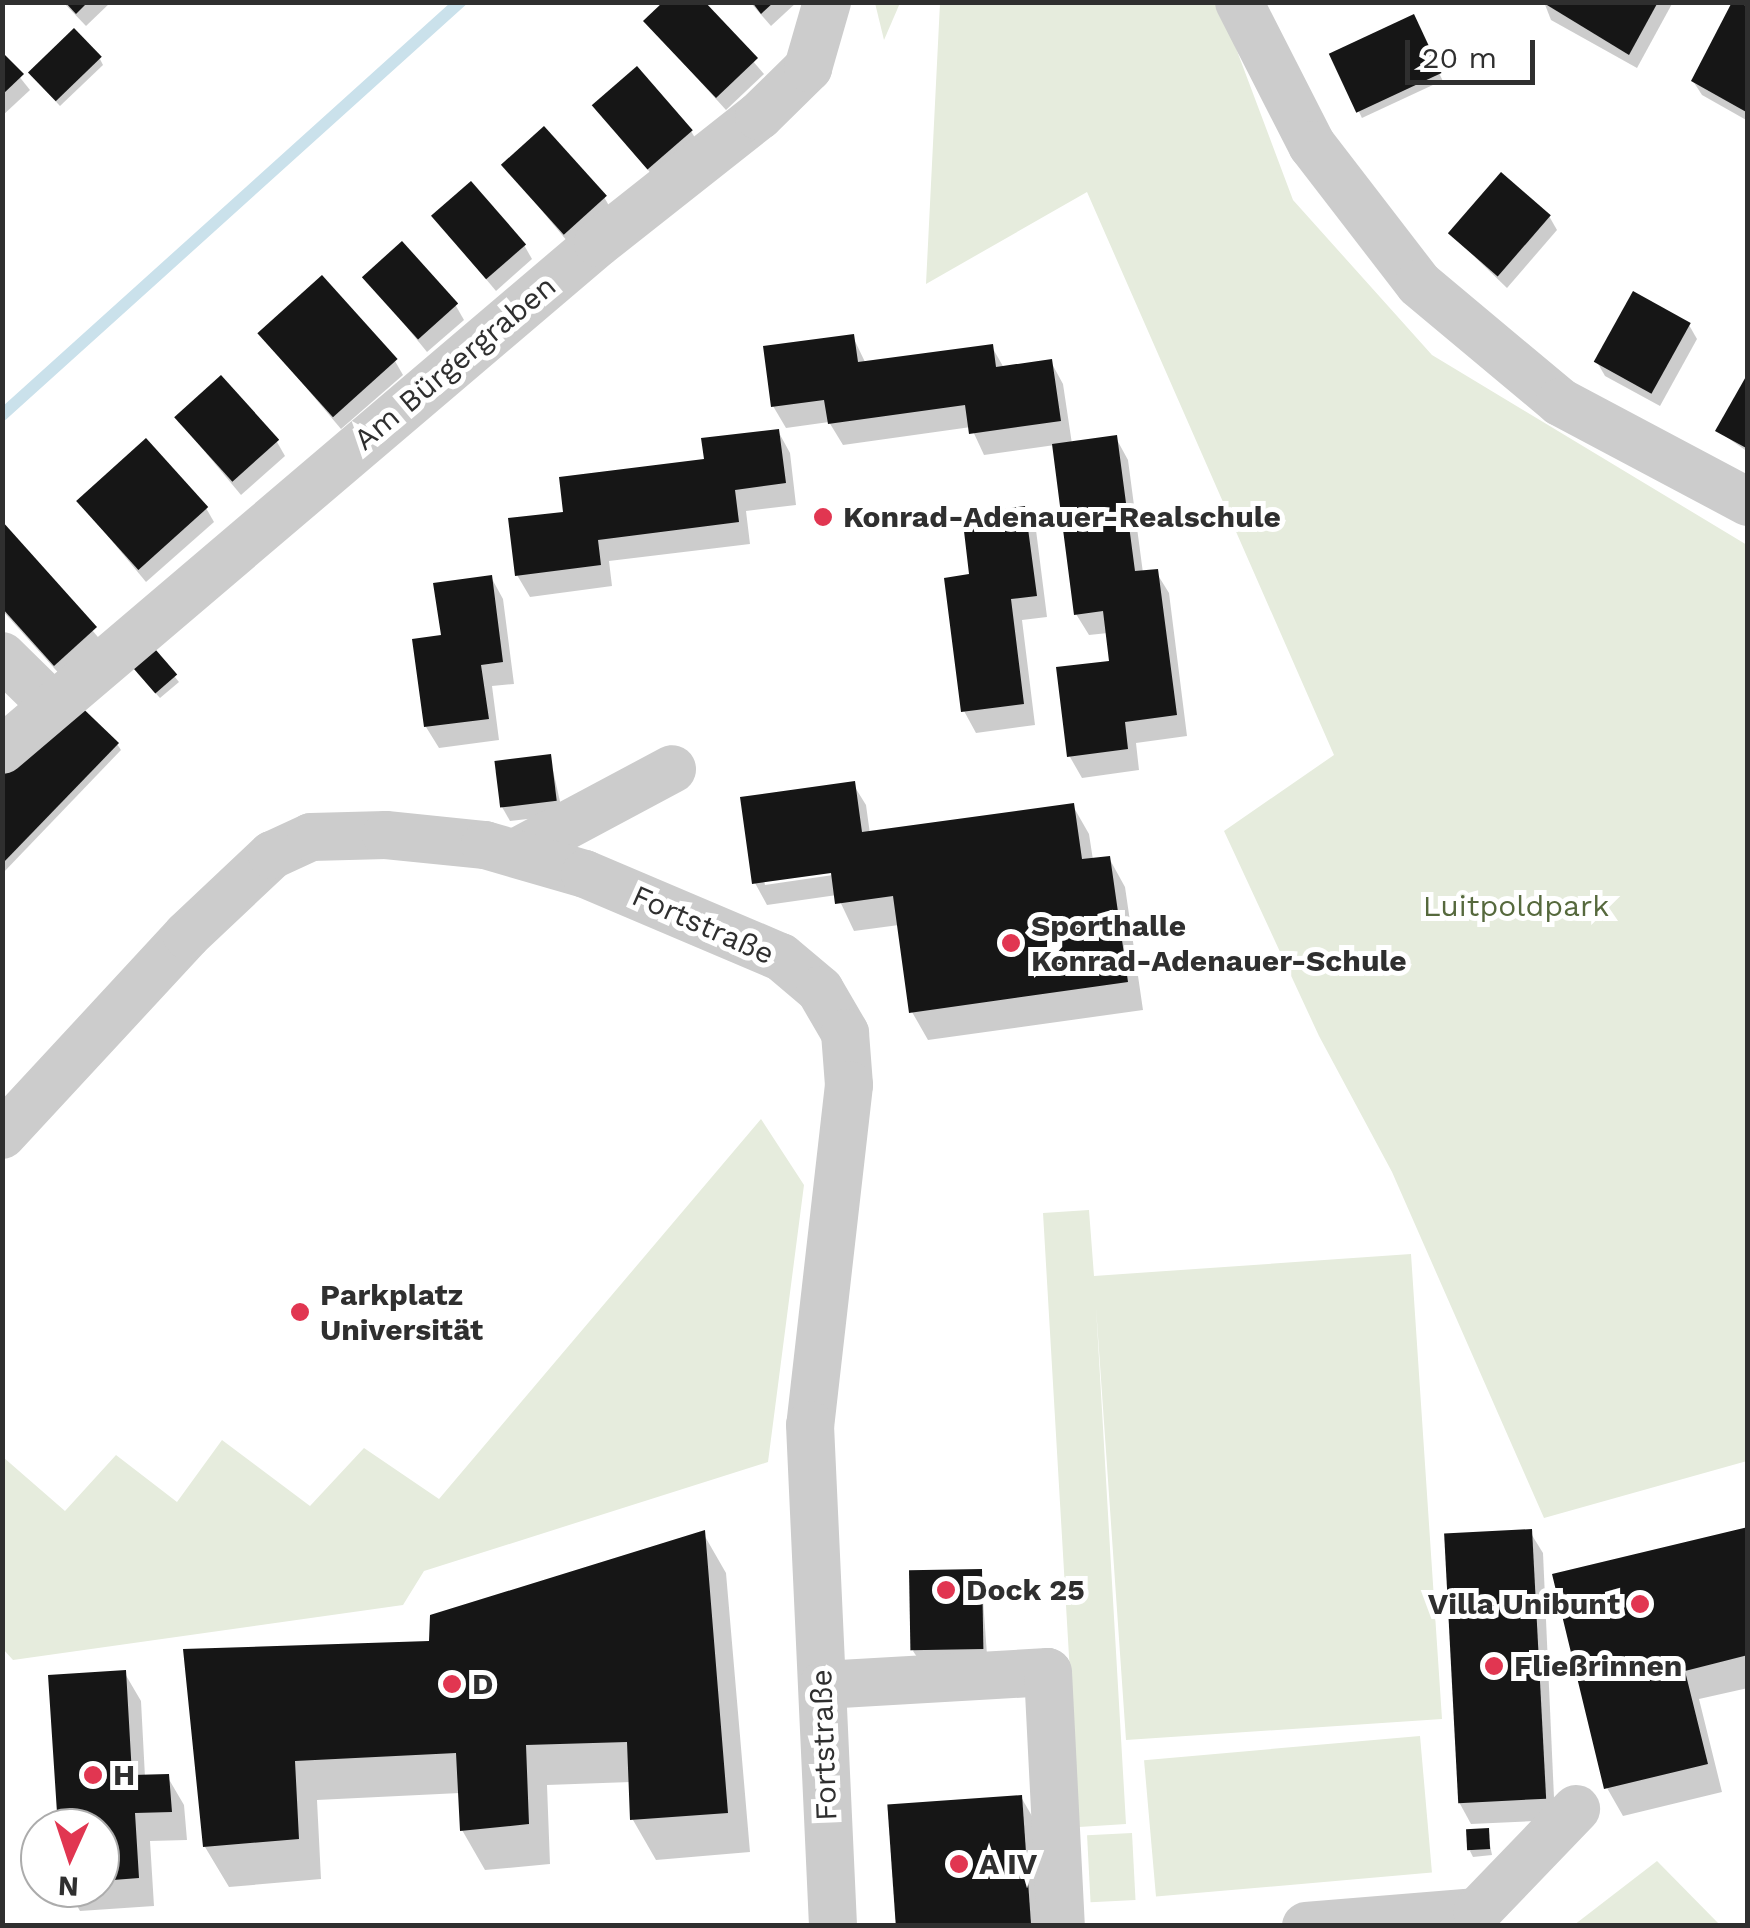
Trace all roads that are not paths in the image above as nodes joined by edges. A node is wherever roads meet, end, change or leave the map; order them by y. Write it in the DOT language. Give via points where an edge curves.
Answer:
graph roads {
  1 [pos="826,2"];
  2 [pos="1239,2"];
  3 [pos="1748,502"];
  4 [pos="2,656"];
  5 [pos="50,704"];
  6 [pos="2,750"];
  7 [pos="672,769"];
  8 [pos="516,854"];
  9 [pos="2,1136"];
  10 [pos="823,1684"];
  11 [pos="1576,1809"];
  12 [pos="833,1926"];
  13 [pos="1061,1926"];
  14 [pos="1306,1926"];
  1 -- 5 [label="street, Am Bürgergraben" via="808,68 759,116"];
  2 -- 3 [label="street" via="1312,145 1419,284 1560,402"];
  4 -- 5 [label="street"];
  5 -- 6 [label="street, Am Bürgergraben"];
  7 -- 8 [label="street"];
  8 -- 9 [label="street, Fortstraße" via="485,844 351,835 311,837 272,854 186,935"];
  8 -- 10 [label="street, Fortstraße" via="585,874 781,958 820,990 845,1034 849,1085 810,1424"];
  10 -- 12 [label="street, Fortstraße"];
  10 -- 13 [label="street" via="1048,1672"];
  11 -- 14 [label="street" via="1477,1912"];
}
